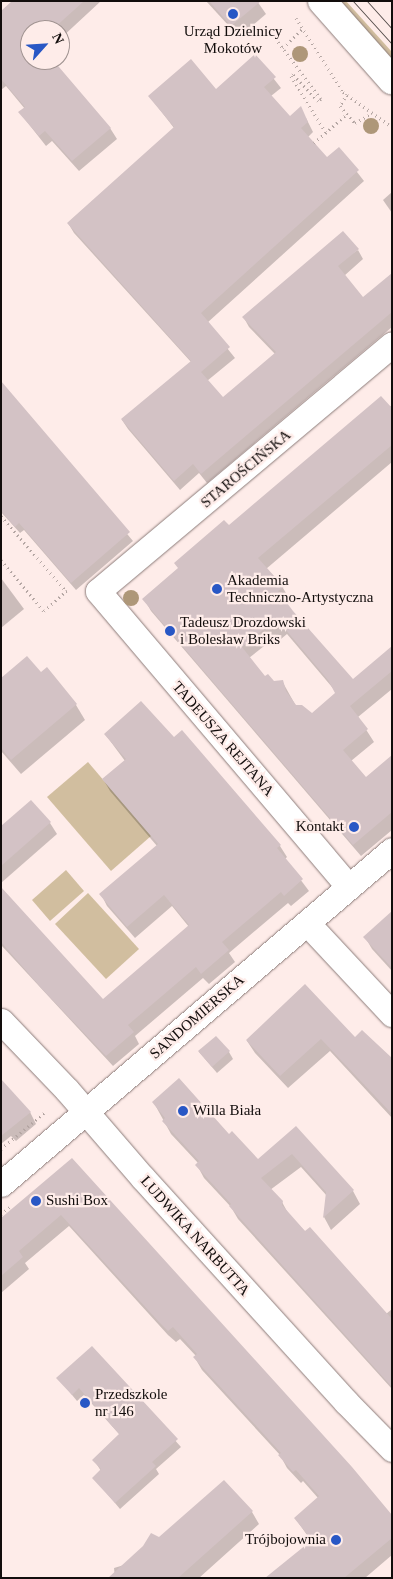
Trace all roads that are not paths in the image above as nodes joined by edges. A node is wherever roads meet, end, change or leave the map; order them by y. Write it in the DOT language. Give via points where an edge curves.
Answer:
graph roads {
  1 [pos="322,1"];
  2 [pos="392,80"];
  3 [pos="392,344"];
  4 [pos="98,591"];
  5 [pos="392,850"];
  6 [pos="349,886"];
  7 [pos="307,923"];
  8 [pos="392,1014"];
  9 [pos="1,1021"];
  10 [pos="86,1111"];
  11 [pos="1,1184"];
  12 [pos="392,1449"];
  1 -- 2 [label="street"];
  3 -- 4 [label="street, STAROŚCIŃSKA"];
  4 -- 6 [label="street, TADEUSZA REJTANA"];
  5 -- 6 [label="street, SANDOMIERSKA"];
  6 -- 7 [label="street, SANDOMIERSKA"];
  7 -- 8 [label="street"];
  7 -- 10 [label="street, SANDOMIERSKA"];
  9 -- 10 [label="street, LUDWIKA NARBUTTA"];
  10 -- 11 [label="street, SANDOMIERSKA"];
  10 -- 12 [label="street, LUDWIKA NARBUTTA" via="215,1258"];
}
